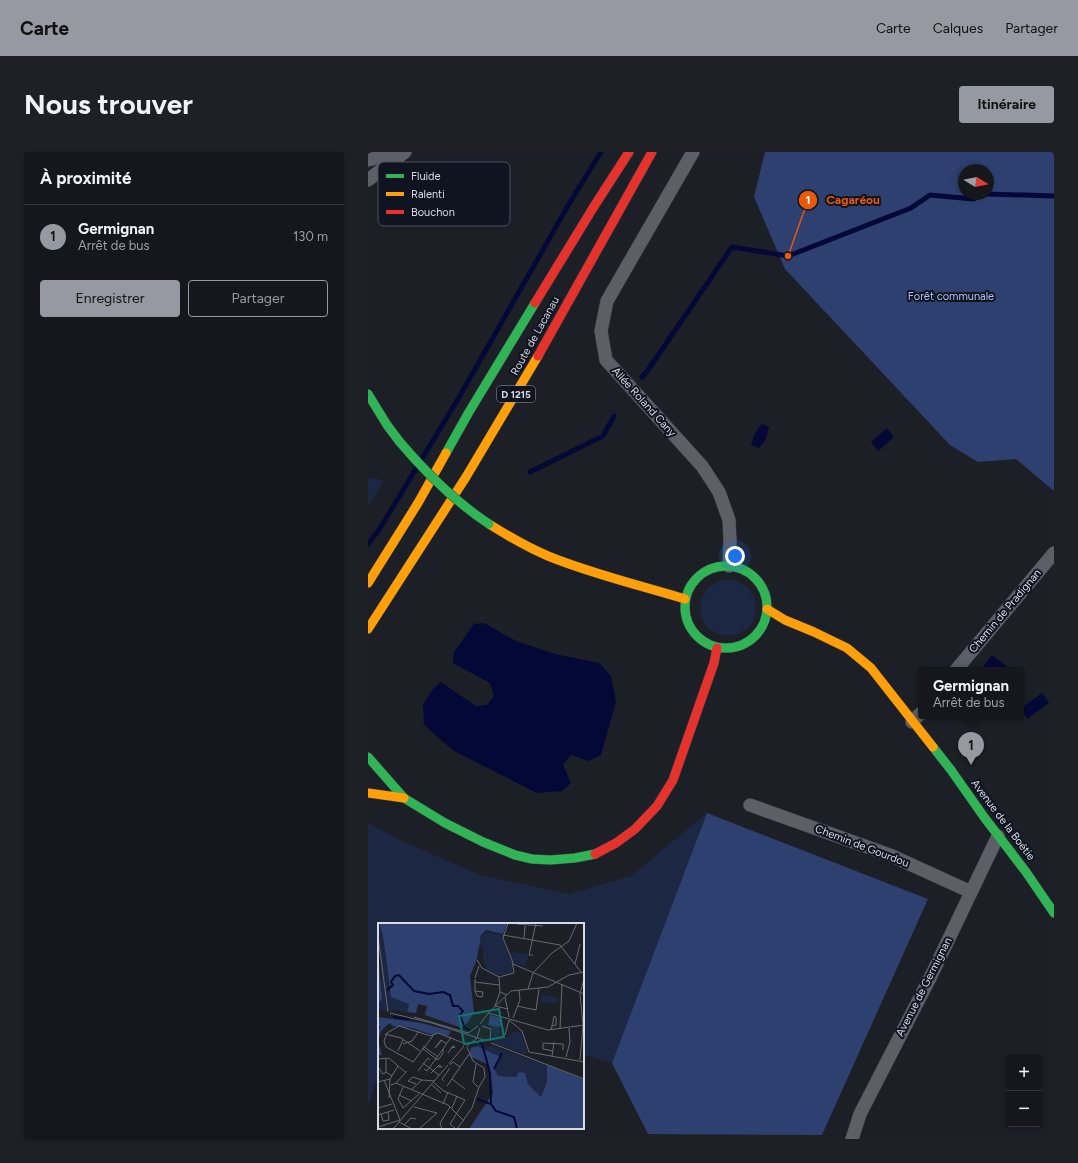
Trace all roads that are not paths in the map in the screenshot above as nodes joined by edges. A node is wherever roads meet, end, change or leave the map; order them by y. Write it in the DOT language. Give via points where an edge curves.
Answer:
graph roads {
  1 [pos="398,152"];
  2 [pos="405,152"];
  3 [pos="629,152"];
  4 [pos="652,152"];
  5 [pos="693,152"];
  6 [pos="368,160"];
  7 [pos="392,162"];
  8 [pos="378,172"];
  9 [pos="368,180"];
  10 [pos="368,394"];
  11 [pos="1054,553"];
  12 [pos="729,566"];
  13 [pos="368,583"];
  14 [pos="685,599"];
  15 [pos="767,609"];
  16 [pos="368,629"];
  17 [pos="717,648"];
  18 [pos="959,667"];
  19 [pos="917,717"];
  20 [pos="918,719"];
  21 [pos="368,757"];
  22 [pos="368,793"];
  23 [pos="404,798"];
  24 [pos="750,805"];
  25 [pos="998,836"];
  26 [pos="971,892"];
  27 [pos="1054,912"];
  28 [pos="852,1139"];
  1 -- 6 [label="street"];
  2 -- 7 [label="street"];
  3 -- 13 [label="main road, Route de Lacanau / D 1215" via="477,398 418,503"];
  4 -- 16 [label="main road, Route de Lacanau / D 1215" via="527,376 466,477"];
  5 -- 12 [label="street, Allée Roland Cany" via="607,301 602,331 606,360 702,466 719,492 729,520"];
  8 -- 9 [label="street"];
  10 -- 14 [label="main road, bridge" via="387,425 417,463 444,490 479,518 526,545 568,563"];
  11 -- 18 [label="street, Chemin de Pradignan"];
  12 -- 14 [label="main road" via="717,566 706,570 696,578"];
  12 -- 15 [label="main road" via="742,569 761,585 766,596"];
  14 -- 17 [label="main road" via="684,612 695,635"];
  15 -- 17 [label="main road" via="765,621 751,640 729,649"];
  15 -- 19 [label="main road, Avenue de la Boétie" via="847,648 871,668"];
  17 -- 23 [label="main road" via="673,780 657,806 635,829 616,844 596,854 550,860 515,855 445,823"];
  20 -- 25 [label="main road, Avenue de la Boétie"];
  21 -- 23 [label="main road"];
  22 -- 23 [label="main road"];
  24 -- 26 [label="street, Chemin de Gourdou" via="890,855"];
  25 -- 26 [label="street, Avenue de Germignan"];
  25 -- 27 [label="main road, Avenue de la Boétie"];
  26 -- 28 [label="street, Avenue de Germignan" via="860,1114"];
}
